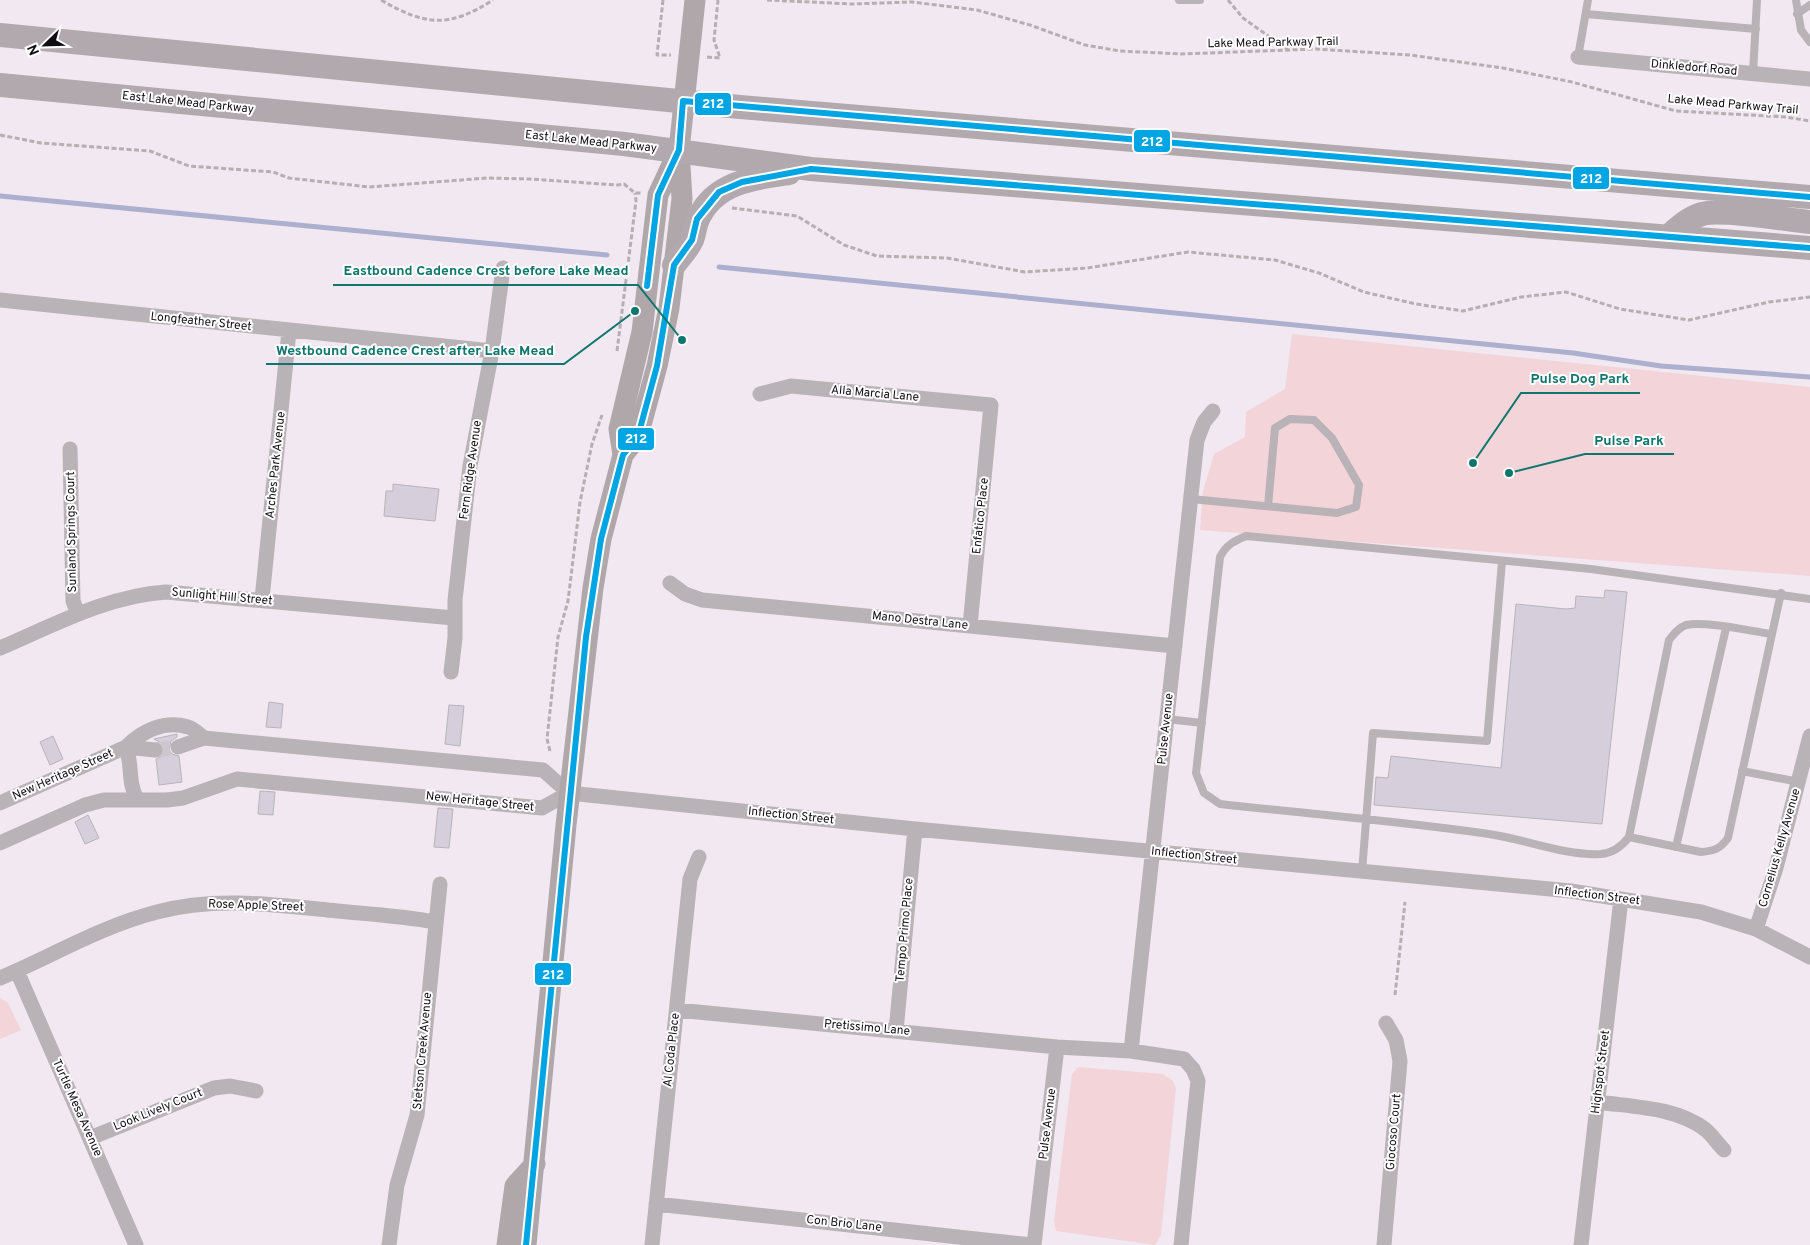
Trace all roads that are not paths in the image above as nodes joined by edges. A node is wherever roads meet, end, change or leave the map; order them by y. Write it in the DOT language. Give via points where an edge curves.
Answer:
graph roads {
  1 [pos="695,0"];
  2 [pos="1179,0"];
  3 [pos="1200,0"];
  4 [pos="1588,0"];
  5 [pos="1758,0"];
  6 [pos="1796,0"];
  7 [pos="1810,5"];
  8 [pos="1586,14"];
  9 [pos="1797,14"];
  10 [pos="1756,29"];
  11 [pos="0,35"];
  12 [pos="1810,42"];
  13 [pos="1578,57"];
  14 [pos="1753,73"];
  15 [pos="1810,79"];
  16 [pos="0,85"];
  17 [pos="683,101"];
  18 [pos="679,150"];
  19 [pos="811,169"];
  20 [pos="1810,198"];
  21 [pos="1810,222"];
  22 [pos="1670,235"];
  23 [pos="1810,248"];
  24 [pos="674,266"];
  25 [pos="503,268"];
  26 [pos="0,300"];
  27 [pos="289,331"];
  28 [pos="492,351"];
  29 [pos="760,394"];
  30 [pos="991,405"];
  31 [pos="1213,411"];
  32 [pos="70,449"];
  33 [pos="623,456"];
  34 [pos="1191,499"];
  35 [pos="1268,506"];
  36 [pos="1502,561"];
  37 [pos="670,583"];
  38 [pos="1781,594"];
  39 [pos="262,599"];
  40 [pos="1810,599"];
  41 [pos="78,614"];
  42 [pos="454,618"];
  43 [pos="970,626"];
  44 [pos="1726,628"];
  45 [pos="1772,634"];
  46 [pos="1175,646"];
  47 [pos="0,648"];
  48 [pos="451,672"];
  49 [pos="1167,719"];
  50 [pos="1202,723"];
  51 [pos="1810,736"];
  52 [pos="204,738"];
  53 [pos="178,746"];
  54 [pos="126,747"];
  55 [pos="155,750"];
  56 [pos="1742,771"];
  57 [pos="1799,782"];
  58 [pos="569,793"];
  59 [pos="137,800"];
  60 [pos="0,803"];
  61 [pos="1366,820"];
  62 [pos="915,829"];
  63 [pos="1629,837"];
  64 [pos="0,843"];
  65 [pos="1676,847"];
  66 [pos="1153,852"];
  67 [pos="699,857"];
  68 [pos="1362,872"];
  69 [pos="440,884"];
  70 [pos="1621,898"];
  71 [pos="435,922"];
  72 [pos="1756,929"];
  73 [pos="1810,957"];
  74 [pos="17,971"];
  75 [pos="0,978"];
  76 [pos="677,1010"];
  77 [pos="1386,1023"];
  78 [pos="896,1031"];
  79 [pos="1057,1046"];
  80 [pos="1131,1051"];
  81 [pos="256,1092"];
  82 [pos="1598,1102"];
  83 [pos="90,1138"];
  84 [pos="1724,1150"];
  85 [pos="535,1164"];
  86 [pos="656,1204"];
  87 [pos="136,1245"];
  88 [pos="389,1245"];
  89 [pos="507,1245"];
  90 [pos="526,1245"];
  91 [pos="652,1245"];
  92 [pos="1033,1245"];
  93 [pos="1181,1245"];
  94 [pos="1384,1245"];
  95 [pos="1581,1245"];
  1 -- 17 [label="street"];
  2 -- 3 [label="lane"];
  4 -- 8 [label="lane"];
  5 -- 10 [label="lane"];
  6 -- 9 [label="lane"];
  7 -- 9 [label="lane"];
  8 -- 10 [label="lane"];
  8 -- 13 [label="lane"];
  9 -- 12 [label="lane" via="1801,30"];
  10 -- 14 [label="lane"];
  11 -- 17 [label="main road"];
  13 -- 14 [label="street, Dinkledorf Road"];
  14 -- 15 [label="street, Dinkledorf Road"];
  16 -- 18 [label="main road, East Lake Mead Parkway"];
  17 -- 18 [label="street"];
  17 -- 20 [label="main road"];
  18 -- 19 [label="main road, East Lake Mead Parkway"];
  18 -- 24 [label="street" via="682,199"];
  18 -- 33 [label="street" via="658,195 642,332 619,429"];
  19 -- 22 [label="main road, East Lake Mead Parkway"];
  19 -- 24 [label="main road" via="742,182 719,192 697,219 692,240"];
  21 -- 22 [label="main road" via="1703,214 1685,222"];
  22 -- 23 [label="main road, East Lake Mead Parkway"];
  24 -- 33 [label="street" via="657,366 638,436"];
  25 -- 28 [label="street, Fern Ridge Avenue"];
  26 -- 27 [label="street, Longfeather Street"];
  27 -- 28 [label="street, Longfeather Street"];
  27 -- 39 [label="street, Arches Park Avenue"];
  28 -- 42 [label="street, Fern Ridge Avenue" via="470,466"];
  29 -- 30 [label="street, Alla Marcia Lane" via="791,386"];
  30 -- 43 [label="street, Enfatico Place"];
  31 -- 34 [label="street, Pulse Avenue" via="1204,422 1197,440"];
  32 -- 41 [label="street, Sunland Springs Court" via="73,601"];
  33 -- 58 [label="street" via="601,539 593,588"];
  34 -- 35 [label="lane"];
  34 -- 46 [label="street, Pulse Avenue"];
  35 -- 35 [label="lane" via="1337,513 1356,507 1359,485 1332,438 1314,420 1290,419 1275,428"];
  36 -- 38 [label="lane" via="1591,569"];
  36 -- 50 [label="lane" via="1246,536 1234,541 1224,548 1220,556"];
  36 -- 61 [label="lane" via="1487,741 1373,733"];
  37 -- 43 [label="street, Mano Destra Lane" via="685,594 702,600"];
  38 -- 40 [label="lane"];
  38 -- 45 [label="lane"];
  39 -- 41 [label="street, Sunlight Hill Street" via="166,592 141,594"];
  39 -- 42 [label="street, Sunlight Hill Street"];
  41 -- 47 [label="street, Sunlight Hill Street"];
  42 -- 48 [label="street, Fern Ridge Avenue"];
  43 -- 46 [label="street, Mano Destra Lane"];
  44 -- 45 [label="lane"];
  44 -- 63 [label="lane" via="1698,624 1685,626 1676,630 1669,640"];
  44 -- 65 [label="lane"];
  45 -- 56 [label="lane"];
  46 -- 49 [label="street, Pulse Avenue"];
  49 -- 50 [label="lane"];
  49 -- 66 [label="street, Pulse Avenue"];
  50 -- 61 [label="lane" via="1196,773 1200,787 1211,799 1220,804"];
  51 -- 57 [label="street, Cornelius Kelly Avenue"];
  52 -- 53 [label="street, New Heritage Street"];
  52 -- 54 [label="street, New Heritage Street" via="189,727 170,725 142,733"];
  52 -- 58 [label="street, New Heritage Street" via="543,770"];
  54 -- 55 [label="street, New Heritage Street"];
  54 -- 59 [label="street, New Heritage Street" via="132,763 130,786"];
  54 -- 60 [label="street, New Heritage Street"];
  56 -- 57 [label="lane"];
  56 -- 65 [label="lane" via="1728,838 1722,847 1713,852"];
  57 -- 72 [label="street, Cornelius Kelly Avenue"];
  58 -- 59 [label="street, New Heritage Street" via="542,808 237,779 183,798"];
  58 -- 62 [label="street, Inflection Street"];
  58 -- 85 [label="street"];
  59 -- 64 [label="street, New Heritage Street" via="104,800 85,805"];
  61 -- 63 [label="lane" via="1513,837 1551,848 1600,854 1616,850"];
  61 -- 68 [label="lane"];
  62 -- 66 [label="street, Inflection Street"];
  62 -- 78 [label="street, Tempo Primo Place"];
  63 -- 65 [label="lane"];
  66 -- 68 [label="street, Inflection Street"];
  66 -- 80 [label="street, Pulse Avenue"];
  67 -- 76 [label="street, Al Coda Place" via="690,879"];
  68 -- 70 [label="street, Inflection Street"];
  69 -- 71 [label="street, Stetson Creek Avenue"];
  70 -- 72 [label="street, Inflection Street" via="1701,912"];
  70 -- 82 [label="street, Highspot Street"];
  71 -- 74 [label="street, Rose Apple Street" via="281,905 192,904 116,926"];
  71 -- 88 [label="street, Stetson Creek Avenue" via="417,1115 397,1185"];
  72 -- 73 [label="street, Inflection Street"];
  74 -- 75 [label="street, Rose Apple Street"];
  74 -- 83 [label="street, Turtle Mesa Avenue"];
  76 -- 78 [label="street, Pretissimo Lane"];
  76 -- 86 [label="street, Al Coda Place"];
  77 -- 94 [label="street, Giocoso Court" via="1396,1040 1400,1061"];
  78 -- 79 [label="street, Pretissimo Lane"];
  79 -- 80 [label="street"];
  79 -- 92 [label="street, Pulse Avenue"];
  80 -- 93 [label="street" via="1184,1059 1198,1081"];
  81 -- 83 [label="street, Look Lively Court" via="230,1086 214,1088"];
  82 -- 84 [label="street" via="1668,1112 1706,1130"];
  82 -- 95 [label="street, Highspot Street"];
  83 -- 87 [label="street, Turtle Mesa Avenue"];
  85 -- 89 [label="street" via="516,1186"];
  85 -- 90 [label="street"];
  86 -- 91 [label="street, Al Coda Place"];
  86 -- 92 [label="street, Con Brio Lane"];
}
